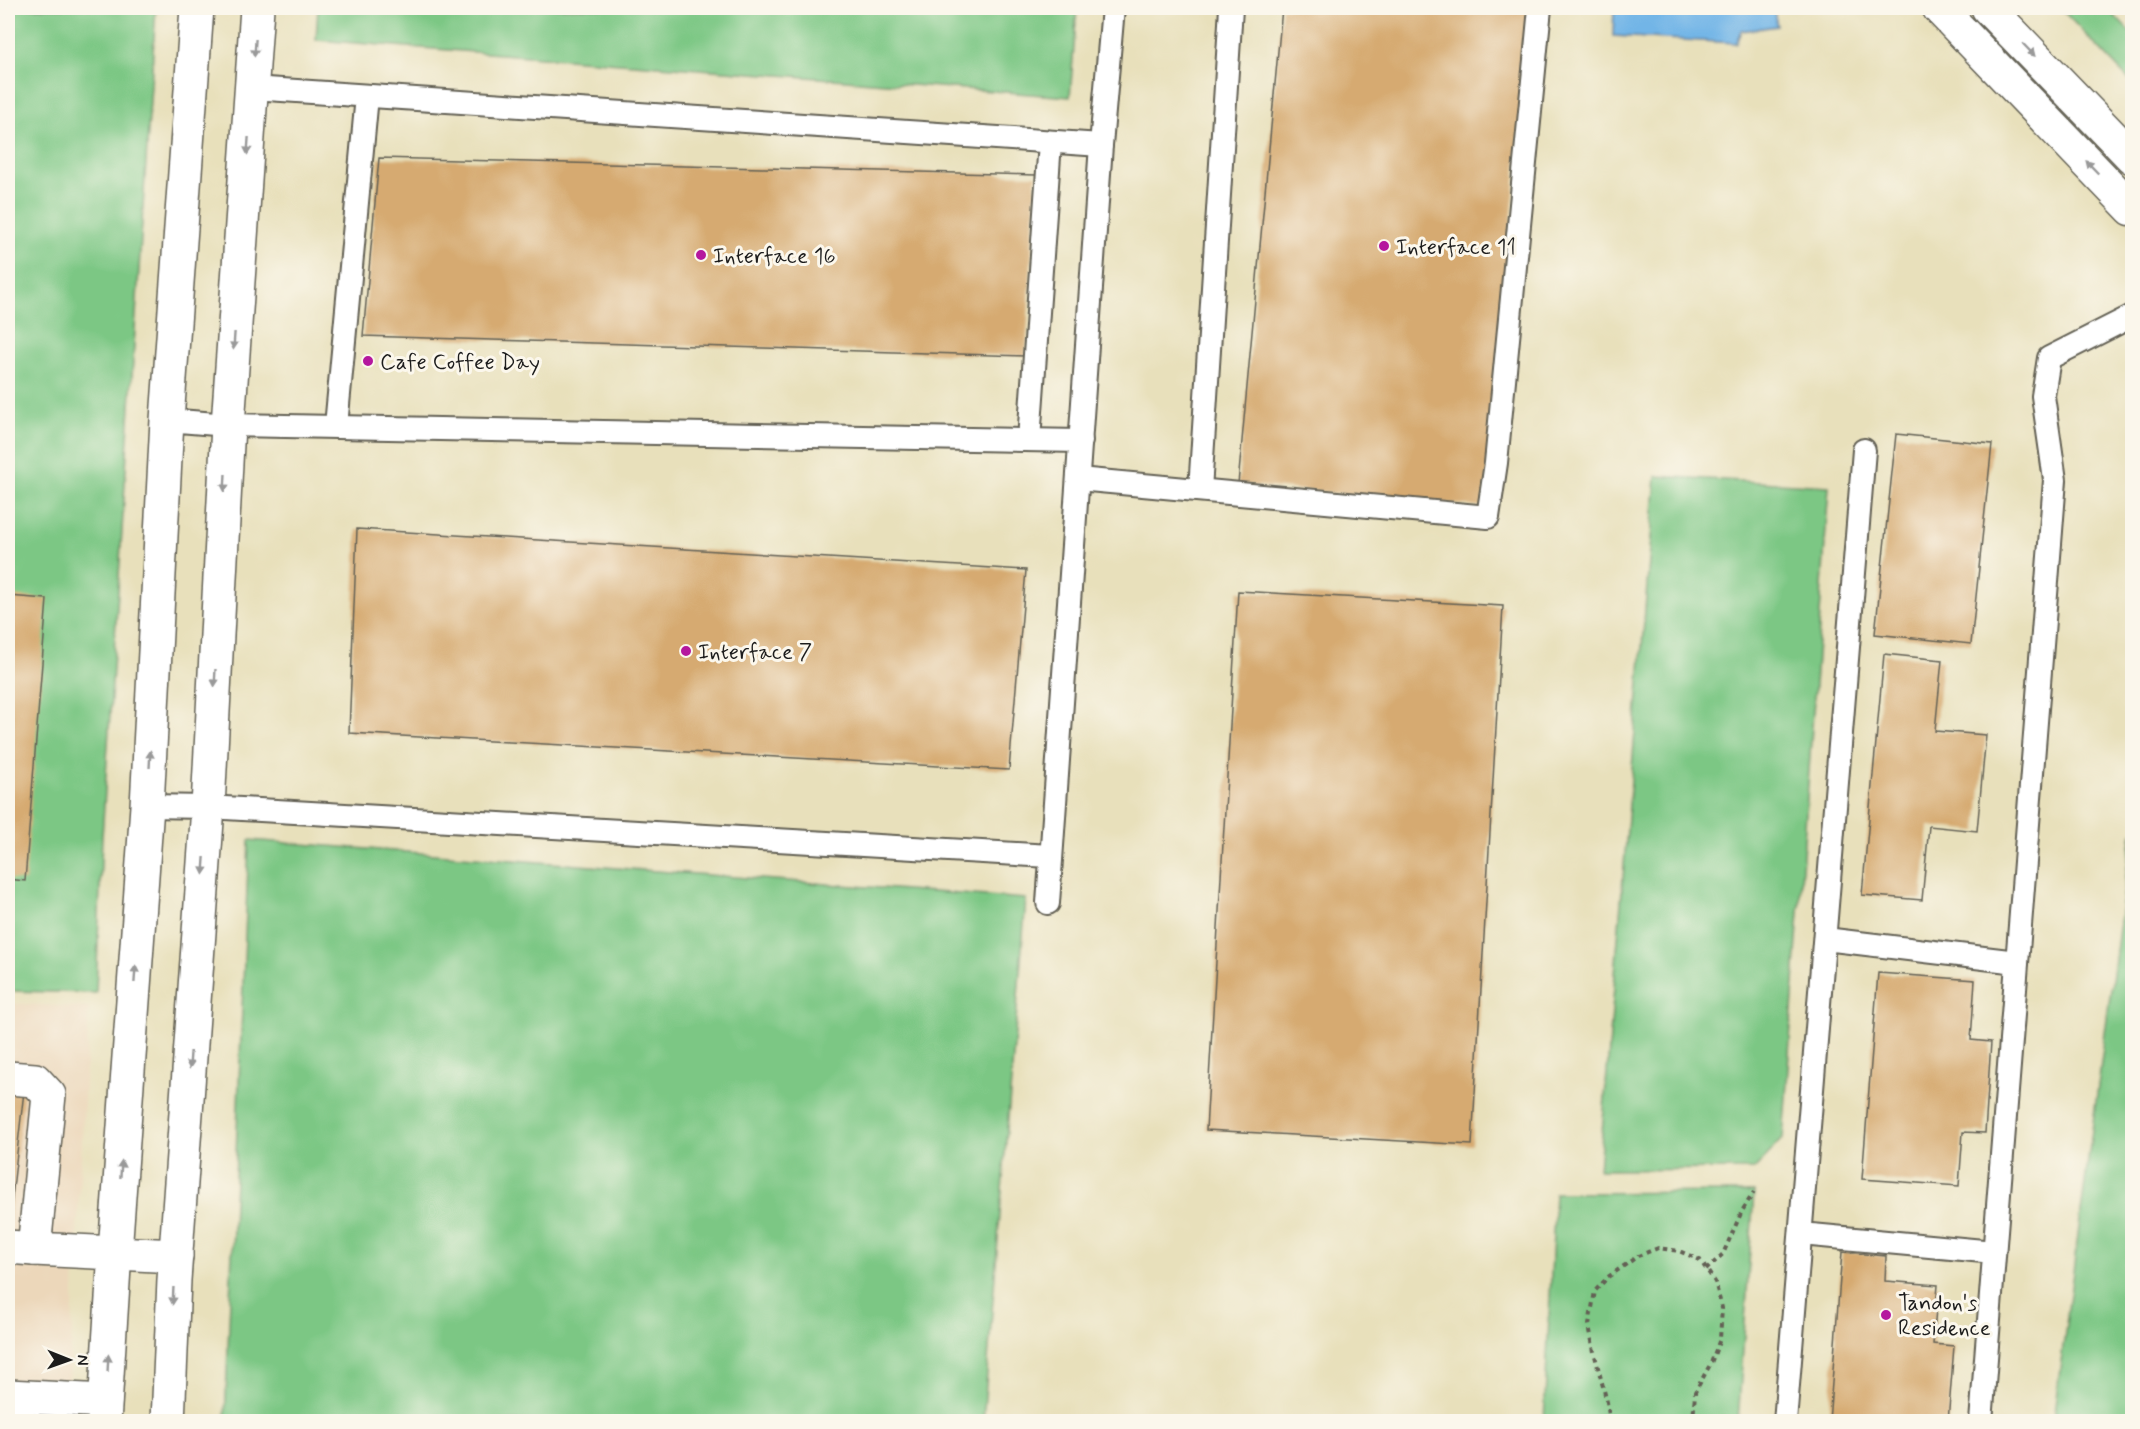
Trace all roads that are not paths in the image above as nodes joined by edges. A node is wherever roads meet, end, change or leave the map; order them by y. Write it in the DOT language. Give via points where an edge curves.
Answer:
graph roads {
  1 [pos="197,8"];
  2 [pos="258,8"];
  3 [pos="1113,8"];
  4 [pos="1231,8"];
  5 [pos="1540,8"];
  6 [pos="1939,8"];
  7 [pos="1988,8"];
  8 [pos="252,88"];
  9 [pos="367,96"];
  10 [pos="1050,142"];
  11 [pos="1101,145"];
  12 [pos="2133,157"];
  13 [pos="2133,209"];
  14 [pos="2133,316"];
  15 [pos="167,420"];
  16 [pos="228,425"];
  17 [pos="336,426"];
  18 [pos="1029,440"];
  19 [pos="1081,441"];
  20 [pos="1864,450"];
  21 [pos="1078,479"];
  22 [pos="1200,490"];
  23 [pos="147,806"];
  24 [pos="208,807"];
  25 [pos="1050,856"];
  26 [pos="1048,903"];
  27 [pos="1825,939"];
  28 [pos="2017,962"];
  29 [pos="8,1078"];
  30 [pos="1801,1234"];
  31 [pos="21,1248"];
  32 [pos="114,1252"];
  33 [pos="1994,1252"];
  34 [pos="176,1256"];
  35 [pos="8,1395"];
  36 [pos="105,1411"];
  37 [pos="168,1422"];
  38 [pos="1785,1422"];
  39 [pos="1981,1422"];
  1 -- 15 [label="street"];
  2 -- 8 [label="street, one-way"];
  3 -- 11 [label="lane"];
  4 -- 22 [label="lane"];
  5 -- 22 [label="lane" via="1488,517"];
  13 -- 6 [label="street, one-way"];
  7 -- 12 [label="street, one-way"];
  8 -- 9 [label="lane"];
  8 -- 16 [label="street, one-way"];
  9 -- 10 [label="lane"];
  9 -- 17 [label="lane"];
  10 -- 11 [label="lane"];
  10 -- 18 [label="lane"];
  11 -- 19 [label="lane"];
  14 -- 28 [label="lane" via="2049,358 2043,396 2055,480"];
  15 -- 16 [label="lane"];
  23 -- 15 [label="street, one-way"];
  16 -- 17 [label="lane"];
  16 -- 24 [label="street, one-way"];
  17 -- 18 [label="lane"];
  18 -- 19 [label="lane"];
  19 -- 21 [label="lane"];
  20 -- 27 [label="lane"];
  21 -- 22 [label="lane"];
  21 -- 25 [label="lane"];
  23 -- 24 [label="lane"];
  32 -- 23 [label="street, one-way"];
  24 -- 25 [label="lane"];
  24 -- 34 [label="street, one-way"];
  25 -- 26 [label="lane"];
  27 -- 28 [label="lane"];
  27 -- 30 [label="lane"];
  28 -- 33 [label="lane"];
  29 -- 31 [label="street" via="36,1080 49,1095"];
  30 -- 33 [label="lane"];
  30 -- 38 [label="lane"];
  31 -- 32 [label="street"];
  32 -- 34 [label="street"];
  36 -- 32 [label="street, one-way"];
  33 -- 39 [label="lane"];
  34 -- 37 [label="street, one-way"];
  35 -- 36 [label="street"];
}
